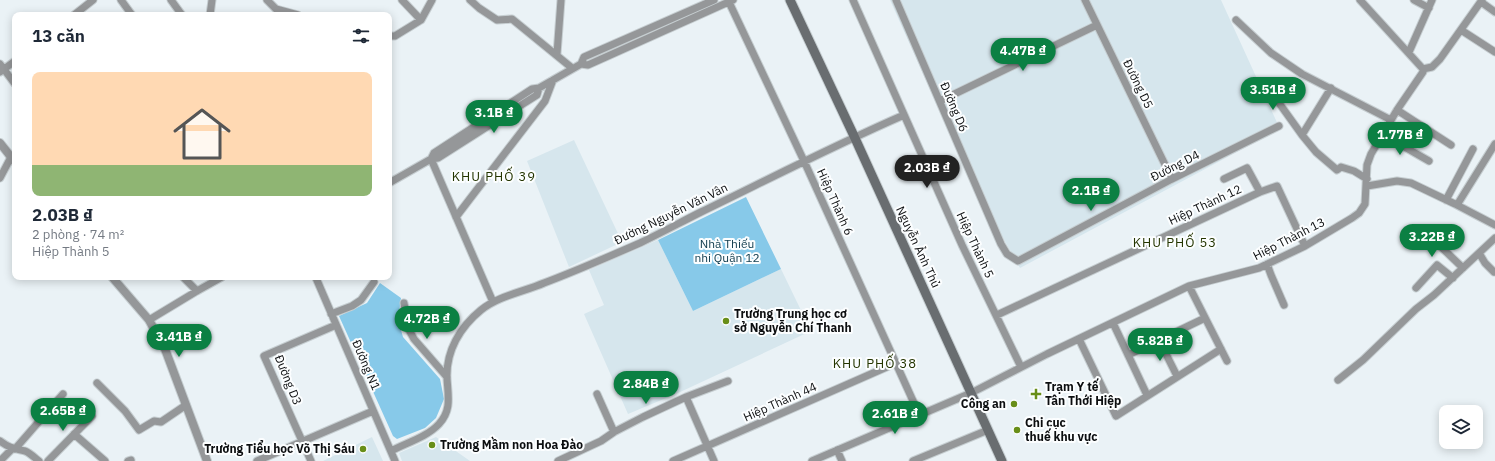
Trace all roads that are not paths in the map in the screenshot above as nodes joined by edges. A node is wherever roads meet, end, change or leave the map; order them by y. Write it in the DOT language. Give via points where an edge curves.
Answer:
graph roads {
  1 [pos="93,0"];
  2 [pos="121,0"];
  3 [pos="171,0"];
  4 [pos="212,0"];
  5 [pos="402,0"];
  6 [pos="432,0"];
  7 [pos="470,0"];
  8 [pos="561,0"];
  9 [pos="714,0"];
  10 [pos="790,0"];
  11 [pos="853,0"];
  12 [pos="896,0"];
  13 [pos="1085,0"];
  14 [pos="1360,0"];
  15 [pos="1414,0"];
  16 [pos="1432,0"];
  17 [pos="271,1"];
  18 [pos="730,1"];
  19 [pos="1481,1"];
  20 [pos="1429,8"];
  21 [pos="78,12"];
  22 [pos="130,12"];
  23 [pos="180,12"];
  24 [pos="210,12"];
  25 [pos="287,12"];
  26 [pos="1495,12"];
  27 [pos="421,20"];
  28 [pos="1236,20"];
  29 [pos="1097,25"];
  30 [pos="1461,30"];
  31 [pos="392,36"];
  32 [pos="1409,52"];
  33 [pos="1495,52"];
  34 [pos="557,54"];
  35 [pos="12,63"];
  36 [pos="581,64"];
  37 [pos="572,68"];
  38 [pos="1,69"];
  39 [pos="1423,69"];
  40 [pos="553,80"];
  41 [pos="12,81"];
  42 [pos="1330,88"];
  43 [pos="1274,96"];
  44 [pos="940,101"];
  45 [pos="1397,110"];
  46 [pos="904,114"];
  47 [pos="1390,120"];
  48 [pos="1279,126"];
  49 [pos="1382,134"];
  50 [pos="1302,135"];
  51 [pos="854,136"];
  52 [pos="0,143"];
  53 [pos="1495,144"];
  54 [pos="1451,145"];
  55 [pos="1472,149"];
  56 [pos="12,158"];
  57 [pos="431,159"];
  58 [pos="12,160"];
  59 [pos="804,161"];
  60 [pos="1428,161"];
  61 [pos="0,178"];
  62 [pos="1172,179"];
  63 [pos="1224,179"];
  64 [pos="392,181"];
  65 [pos="1367,182"];
  66 [pos="1260,192"];
  67 [pos="1446,200"];
  68 [pos="1457,205"];
  69 [pos="456,217"];
  70 [pos="1495,225"];
  71 [pos="1495,238"];
  72 [pos="1439,245"];
  73 [pos="1305,246"];
  74 [pos="1479,253"];
  75 [pos="1018,261"];
  76 [pos="1267,264"];
  77 [pos="1463,268"];
  78 [pos="1494,272"];
  79 [pos="1453,278"];
  80 [pos="115,280"];
  81 [pos="186,280"];
  82 [pos="217,280"];
  83 [pos="317,280"];
  84 [pos="374,282"];
  85 [pos="1189,286"];
  86 [pos="1416,288"];
  87 [pos="197,291"];
  88 [pos="493,302"];
  89 [pos="404,303"];
  90 [pos="1284,305"];
  91 [pos="331,314"];
  92 [pos="997,315"];
  93 [pos="1205,318"];
  94 [pos="148,320"];
  95 [pos="1113,323"];
  96 [pos="336,324"];
  97 [pos="1079,339"];
  98 [pos="1160,340"];
  99 [pos="1221,349"];
  100 [pos="1128,355"];
  101 [pos="1227,361"];
  102 [pos="896,363"];
  103 [pos="1021,367"];
  104 [pos="1177,376"];
  105 [pos="447,377"];
  106 [pos="1338,380"];
  107 [pos="728,381"];
  108 [pos="97,383"];
  109 [pos="971,393"];
  110 [pos="63,394"];
  111 [pos="597,394"];
  112 [pos="1147,395"];
  113 [pos="686,397"];
  114 [pos="186,405"];
  115 [pos="374,411"];
  116 [pos="920,414"];
  117 [pos="92,416"];
  118 [pos="988,430"];
  119 [pos="614,432"];
  120 [pos="74,434"];
  121 [pos="0,441"];
  122 [pos="302,441"];
  123 [pos="707,446"];
  124 [pos="13,449"];
  125 [pos="837,450"];
  126 [pos="390,451"];
  127 [pos="0,461"];
  128 [pos="39,461"];
  129 [pos="48,461"];
  130 [pos="105,461"];
  131 [pos="207,461"];
  132 [pos="257,461"];
  133 [pos="311,461"];
  134 [pos="395,461"];
  135 [pos="558,461"];
  136 [pos="673,461"];
  137 [pos="714,461"];
  138 [pos="812,461"];
  139 [pos="842,461"];
  140 [pos="913,461"];
  141 [pos="1002,461"];
  1 -- 21 [label="street"];
  2 -- 22 [label="street"];
  3 -- 23 [label="street"];
  4 -- 24 [label="street"];
  5 -- 27 [label="street"];
  6 -- 27 [label="street"];
  7 -- 34 [label="street" via="497,20 512,18"];
  8 -- 34 [label="street"];
  9 -- 36 [label="street" via="584,57"];
  10 -- 51 [label="main road, Nguyễn Ảnh Thủ"];
  11 -- 46 [label="street, Hiệp Thành 5"];
  12 -- 44 [label="street, Đường D6"];
  13 -- 29 [label="street, Đường D5"];
  14 -- 32 [label="street"];
  15 -- 20 [label="street"];
  16 -- 20 [label="street"];
  17 -- 25 [label="street" via="276,9"];
  18 -- 36 [label="street" via="588,65"];
  18 -- 59 [label="street, Hiệp Thành 6"];
  19 -- 26 [label="street"];
  19 -- 30 [label="street"];
  20 -- 32 [label="street"];
  27 -- 31 [label="street"];
  28 -- 42 [label="street" via="1271,53 1302,74"];
  29 -- 44 [label="street"];
  29 -- 62 [label="street, Đường D5"];
  30 -- 33 [label="street"];
  30 -- 39 [label="street" via="1440,59 1432,67"];
  32 -- 39 [label="street"];
  34 -- 37 [label="street"];
  35 -- 38 [label="street"];
  36 -- 37 [label="street"];
  37 -- 40 [label="street"];
  38 -- 41 [label="street"];
  39 -- 45 [label="street, Hiệp Thành 13"];
  40 -- 57 [label="street" via="539,88 532,88 434,153"];
  40 -- 69 [label="street" via="545,101"];
  42 -- 47 [label="street"];
  42 -- 50 [label="street"];
  43 -- 50 [label="street"];
  44 -- 75 [label="street, Đường D6" via="1001,244 1007,254"];
  45 -- 47 [label="street, Hiệp Thành 13"];
  45 -- 54 [label="street"];
  46 -- 51 [label="street, Đường Nguyễn Văn Vân"];
  46 -- 92 [label="street, Hiệp Thành 5" via="962,245"];
  47 -- 49 [label="street, Hiệp Thành 13"];
  48 -- 62 [label="street, Đường D4"];
  49 -- 60 [label="street"];
  49 -- 65 [label="street, Hiệp Thành 13" via="1367,165"];
  50 -- 65 [label="street" via="1316,152 1337,170 1342,167 1354,171"];
  51 -- 59 [label="street, Đường Nguyễn Văn Vân"];
  51 -- 109 [label="main road, Nguyễn Ảnh Thủ"];
  52 -- 56 [label="street"];
  53 -- 68 [label="street"];
  55 -- 67 [label="street"];
  57 -- 64 [label="street"];
  57 -- 69 [label="street"];
  58 -- 61 [label="street"];
  59 -- 88 [label="street, Đường Nguyễn Văn Vân" via="642,242"];
  59 -- 102 [label="street, Hiệp Thành 6"];
  62 -- 75 [label="street, Đường D4"];
  63 -- 66 [label="street" via="1247,168"];
  65 -- 67 [label="street" via="1411,183"];
  65 -- 73 [label="street, Hiệp Thành 13" via="1365,204 1359,213"];
  66 -- 73 [label="street, Hiệp Thành 12" via="1277,186"];
  66 -- 92 [label="street, Hiệp Thành 12"];
  67 -- 68 [label="street"];
  68 -- 70 [label="street"];
  69 -- 88 [label="street"];
  71 -- 74 [label="street"];
  72 -- 77 [label="street"];
  73 -- 76 [label="street, Hiệp Thành 13"];
  74 -- 77 [label="street"];
  74 -- 78 [label="street"];
  76 -- 85 [label="street, Hiệp Thành 13"];
  76 -- 90 [label="street"];
  77 -- 79 [label="street"];
  79 -- 86 [label="street" via="1437,265"];
  79 -- 106 [label="street"];
  80 -- 94 [label="street"];
  81 -- 87 [label="street"];
  82 -- 87 [label="street"];
  83 -- 91 [label="street, Đường N1"];
  84 -- 91 [label="street" via="361,300"];
  85 -- 93 [label="street"];
  85 -- 95 [label="street, Hiệp Thành 13"];
  87 -- 94 [label="street"];
  88 -- 105 [label="street, Đường Nguyễn Văn Vân" via="469,321 459,334 453,345"];
  89 -- 105 [label="street" via="408,328 414,339"];
  91 -- 96 [label="street, Đường N1"];
  92 -- 103 [label="street, Hiệp Thành 5"];
  93 -- 98 [label="street"];
  93 -- 99 [label="street"];
  94 -- 114 [label="street" via="165,348"];
  95 -- 97 [label="street, Hiệp Thành 13"];
  95 -- 100 [label="street"];
  96 -- 115 [label="street, Đường N1"];
  96 -- 122 [label="street, Đường D3" via="264,356"];
  97 -- 103 [label="street, Hiệp Thành 13"];
  97 -- 112 [label="street" via="1116,416"];
  98 -- 100 [label="street"];
  98 -- 104 [label="street"];
  99 -- 101 [label="street"];
  99 -- 104 [label="street"];
  100 -- 112 [label="street"];
  102 -- 116 [label="street, Hiệp Thành 6"];
  102 -- 123 [label="street, Hiệp Thành 44"];
  103 -- 109 [label="street, Hiệp Thành 13"];
  104 -- 112 [label="street"];
  105 -- 126 [label="street, Đường Nguyễn Văn Vân" via="449,408 442,420 432,431"];
  107 -- 113 [label="street"];
  108 -- 114 [label="street" via="131,418 139,430 154,421 161,422"];
  109 -- 116 [label="street, Hiệp Thành 13"];
  109 -- 118 [label="main road, Nguyễn Ảnh Thủ"];
  110 -- 124 [label="street"];
  111 -- 119 [label="street"];
  113 -- 119 [label="street"];
  113 -- 123 [label="street"];
  114 -- 131 [label="street"];
  115 -- 122 [label="street"];
  115 -- 126 [label="street, Đường N1"];
  116 -- 125 [label="street, Hiệp Thành 13"];
  117 -- 120 [label="street"];
  118 -- 140 [label="street"];
  118 -- 141 [label="main road, Nguyễn Ảnh Thủ"];
  119 -- 135 [label="street" via="601,441"];
  120 -- 129 [label="street"];
  120 -- 130 [label="street"];
  121 -- 124 [label="street"];
  122 -- 132 [label="street"];
  122 -- 133 [label="street, Đường D3"];
  123 -- 136 [label="street, Hiệp Thành 44"];
  123 -- 137 [label="street"];
  124 -- 127 [label="street"];
  124 -- 128 [label="street" via="26,451"];
  125 -- 138 [label="street, Hiệp Thành 13"];
  125 -- 139 [label="street"];
  126 -- 134 [label="street, Đường N1"];
}
